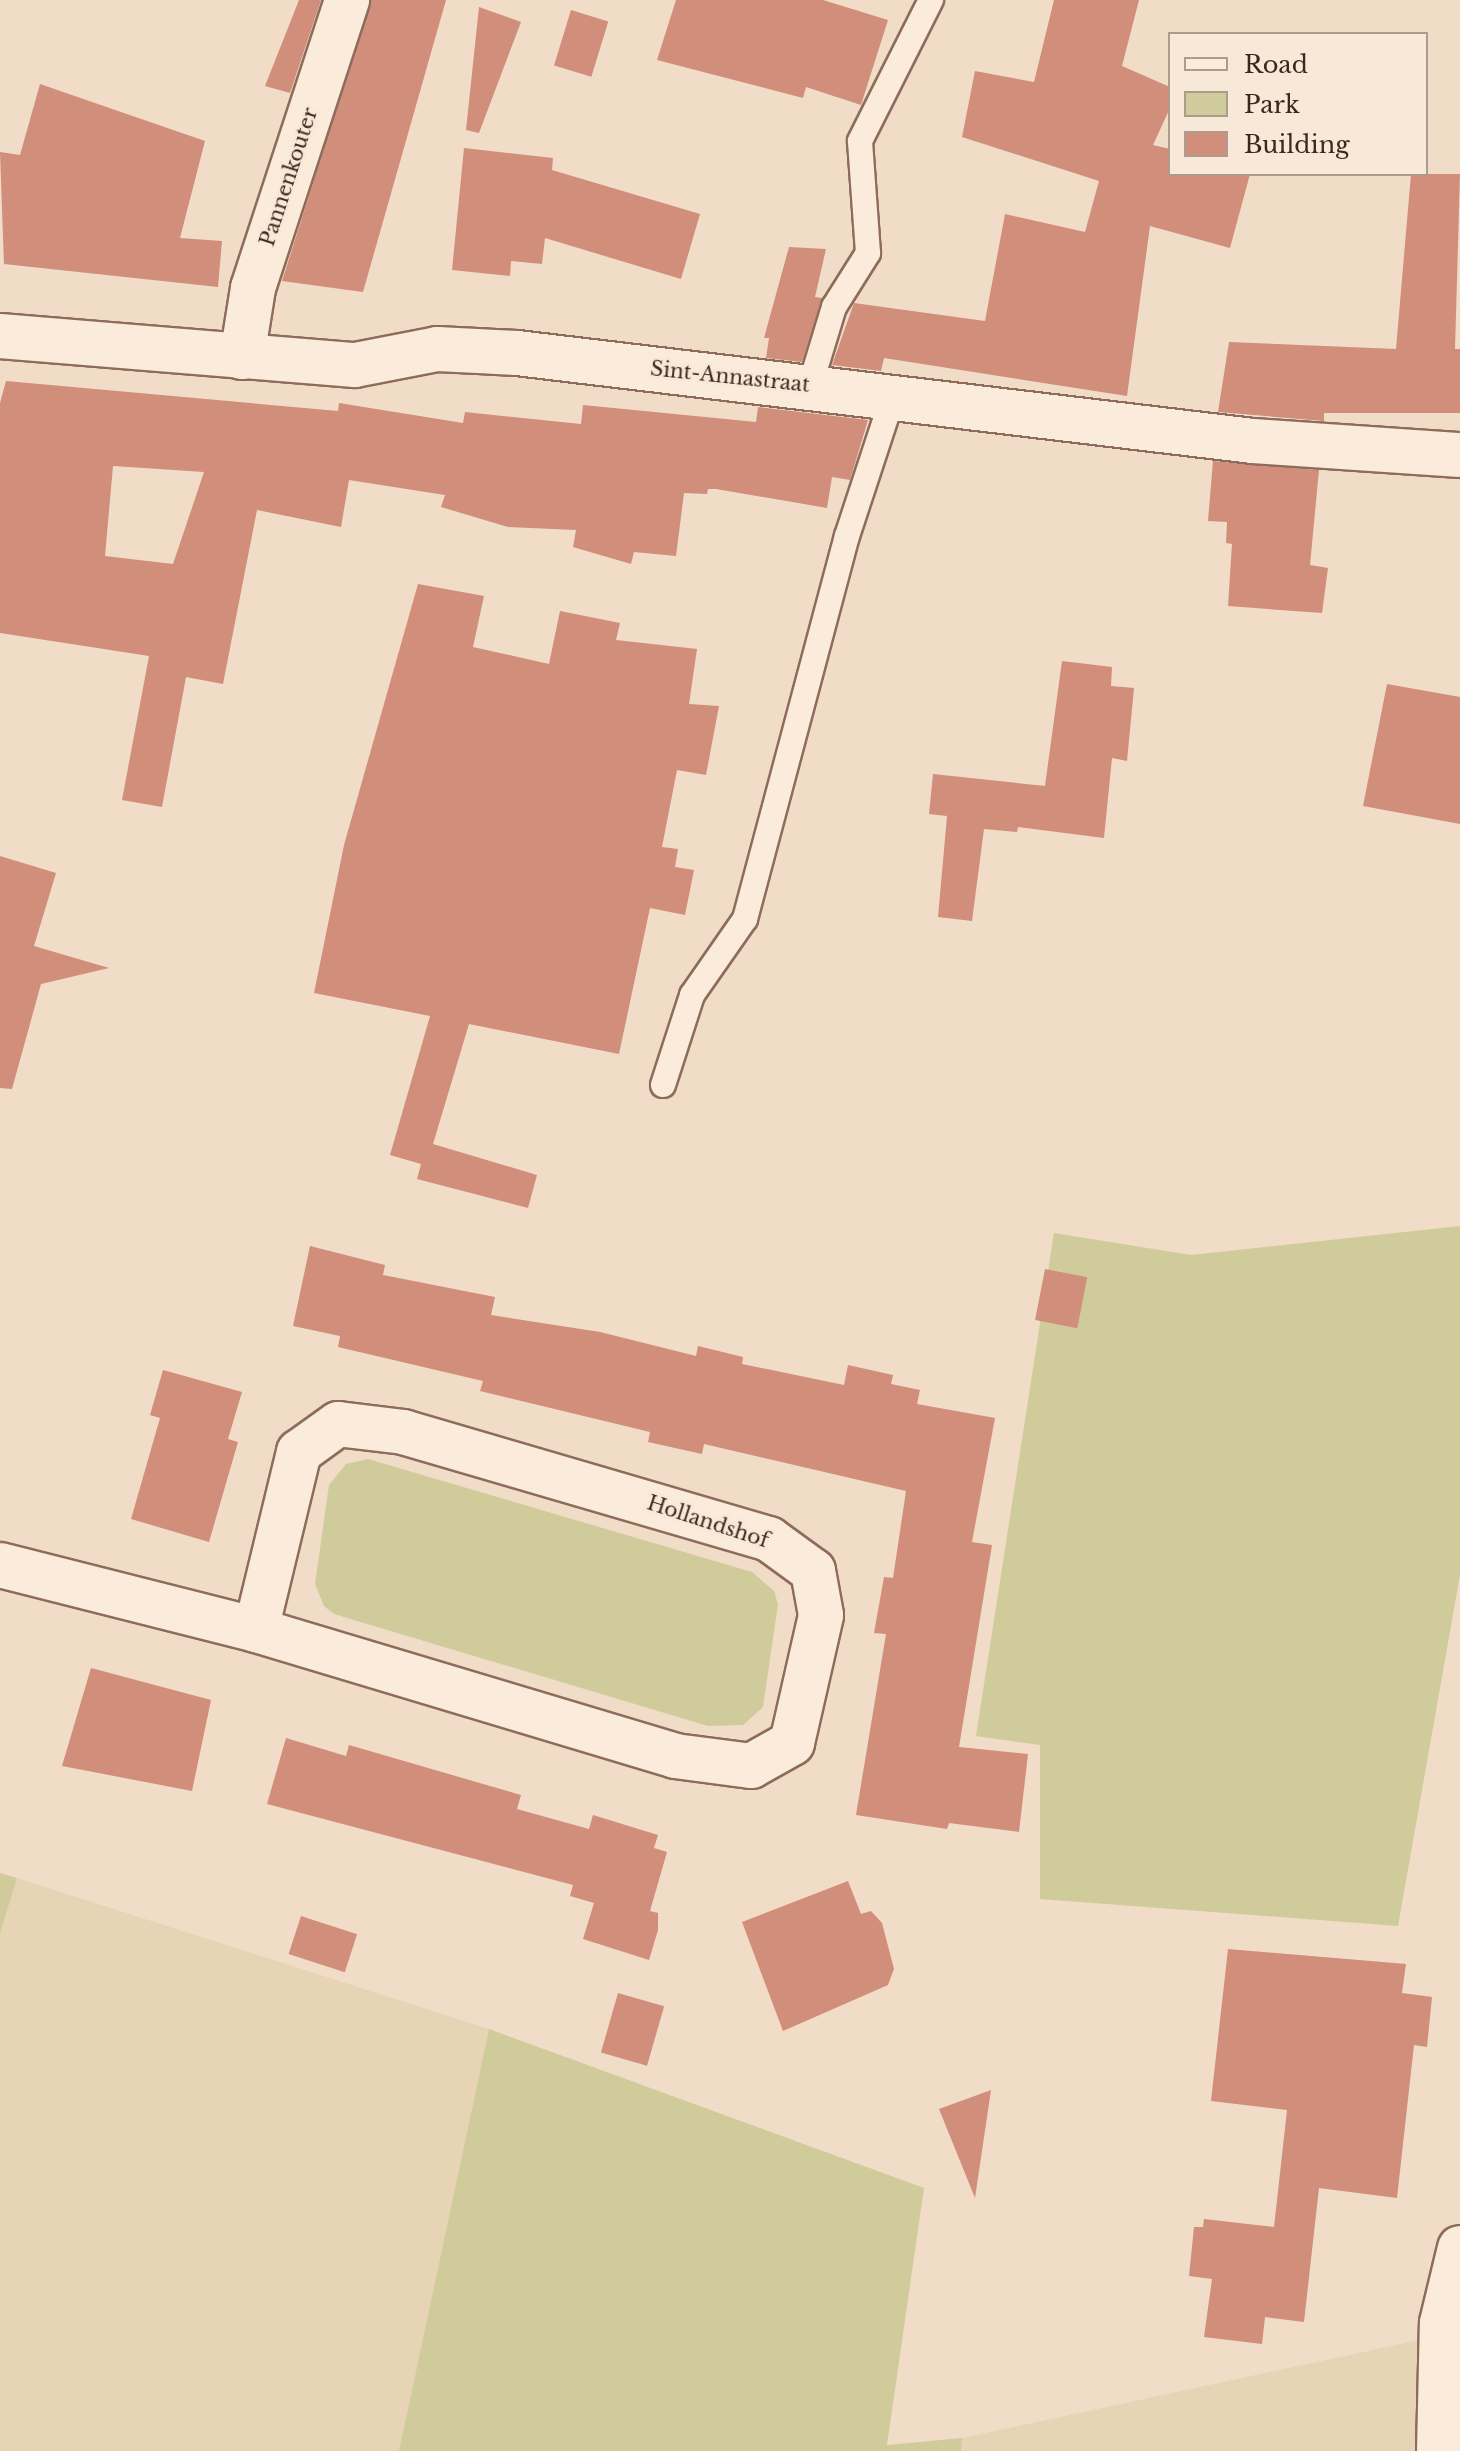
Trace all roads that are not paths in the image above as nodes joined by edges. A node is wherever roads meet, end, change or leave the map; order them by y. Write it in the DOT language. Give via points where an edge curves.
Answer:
graph roads {
  1 [pos="347,0"];
  2 [pos="931,0"];
  3 [pos="0,336"];
  4 [pos="242,357"];
  5 [pos="810,386"];
  6 [pos="893,396"];
  7 [pos="1460,455"];
  8 [pos="663,1085"];
  9 [pos="0,1565"];
  10 [pos="256,1630"];
  11 [pos="1460,2248"];
  12 [pos="1439,2451"];
  1 -- 4 [label="street, Pannenkouter" via="253,288"];
  2 -- 5 [label="lane" via="860,141 868,253 834,307"];
  3 -- 4 [label="street, Sint-Annastraat"];
  4 -- 5 [label="street, Sint-Annastraat" via="355,365 437,349"];
  5 -- 6 [label="street, Sint-Annastraat"];
  6 -- 7 [label="street, Sint-Annastraat" via="1253,441"];
  6 -- 8 [label="lane" via="847,536 745,919 692,995"];
  9 -- 10 [label="street, Hollandshof"];
  10 -- 10 [label="street, Hollandshof" via="675,1756 751,1766 792,1743 821,1615 813,1571 769,1539 404,1432 338,1424 299,1452"];
  11 -- 12 [label="street" via="1442,2323"];
}
